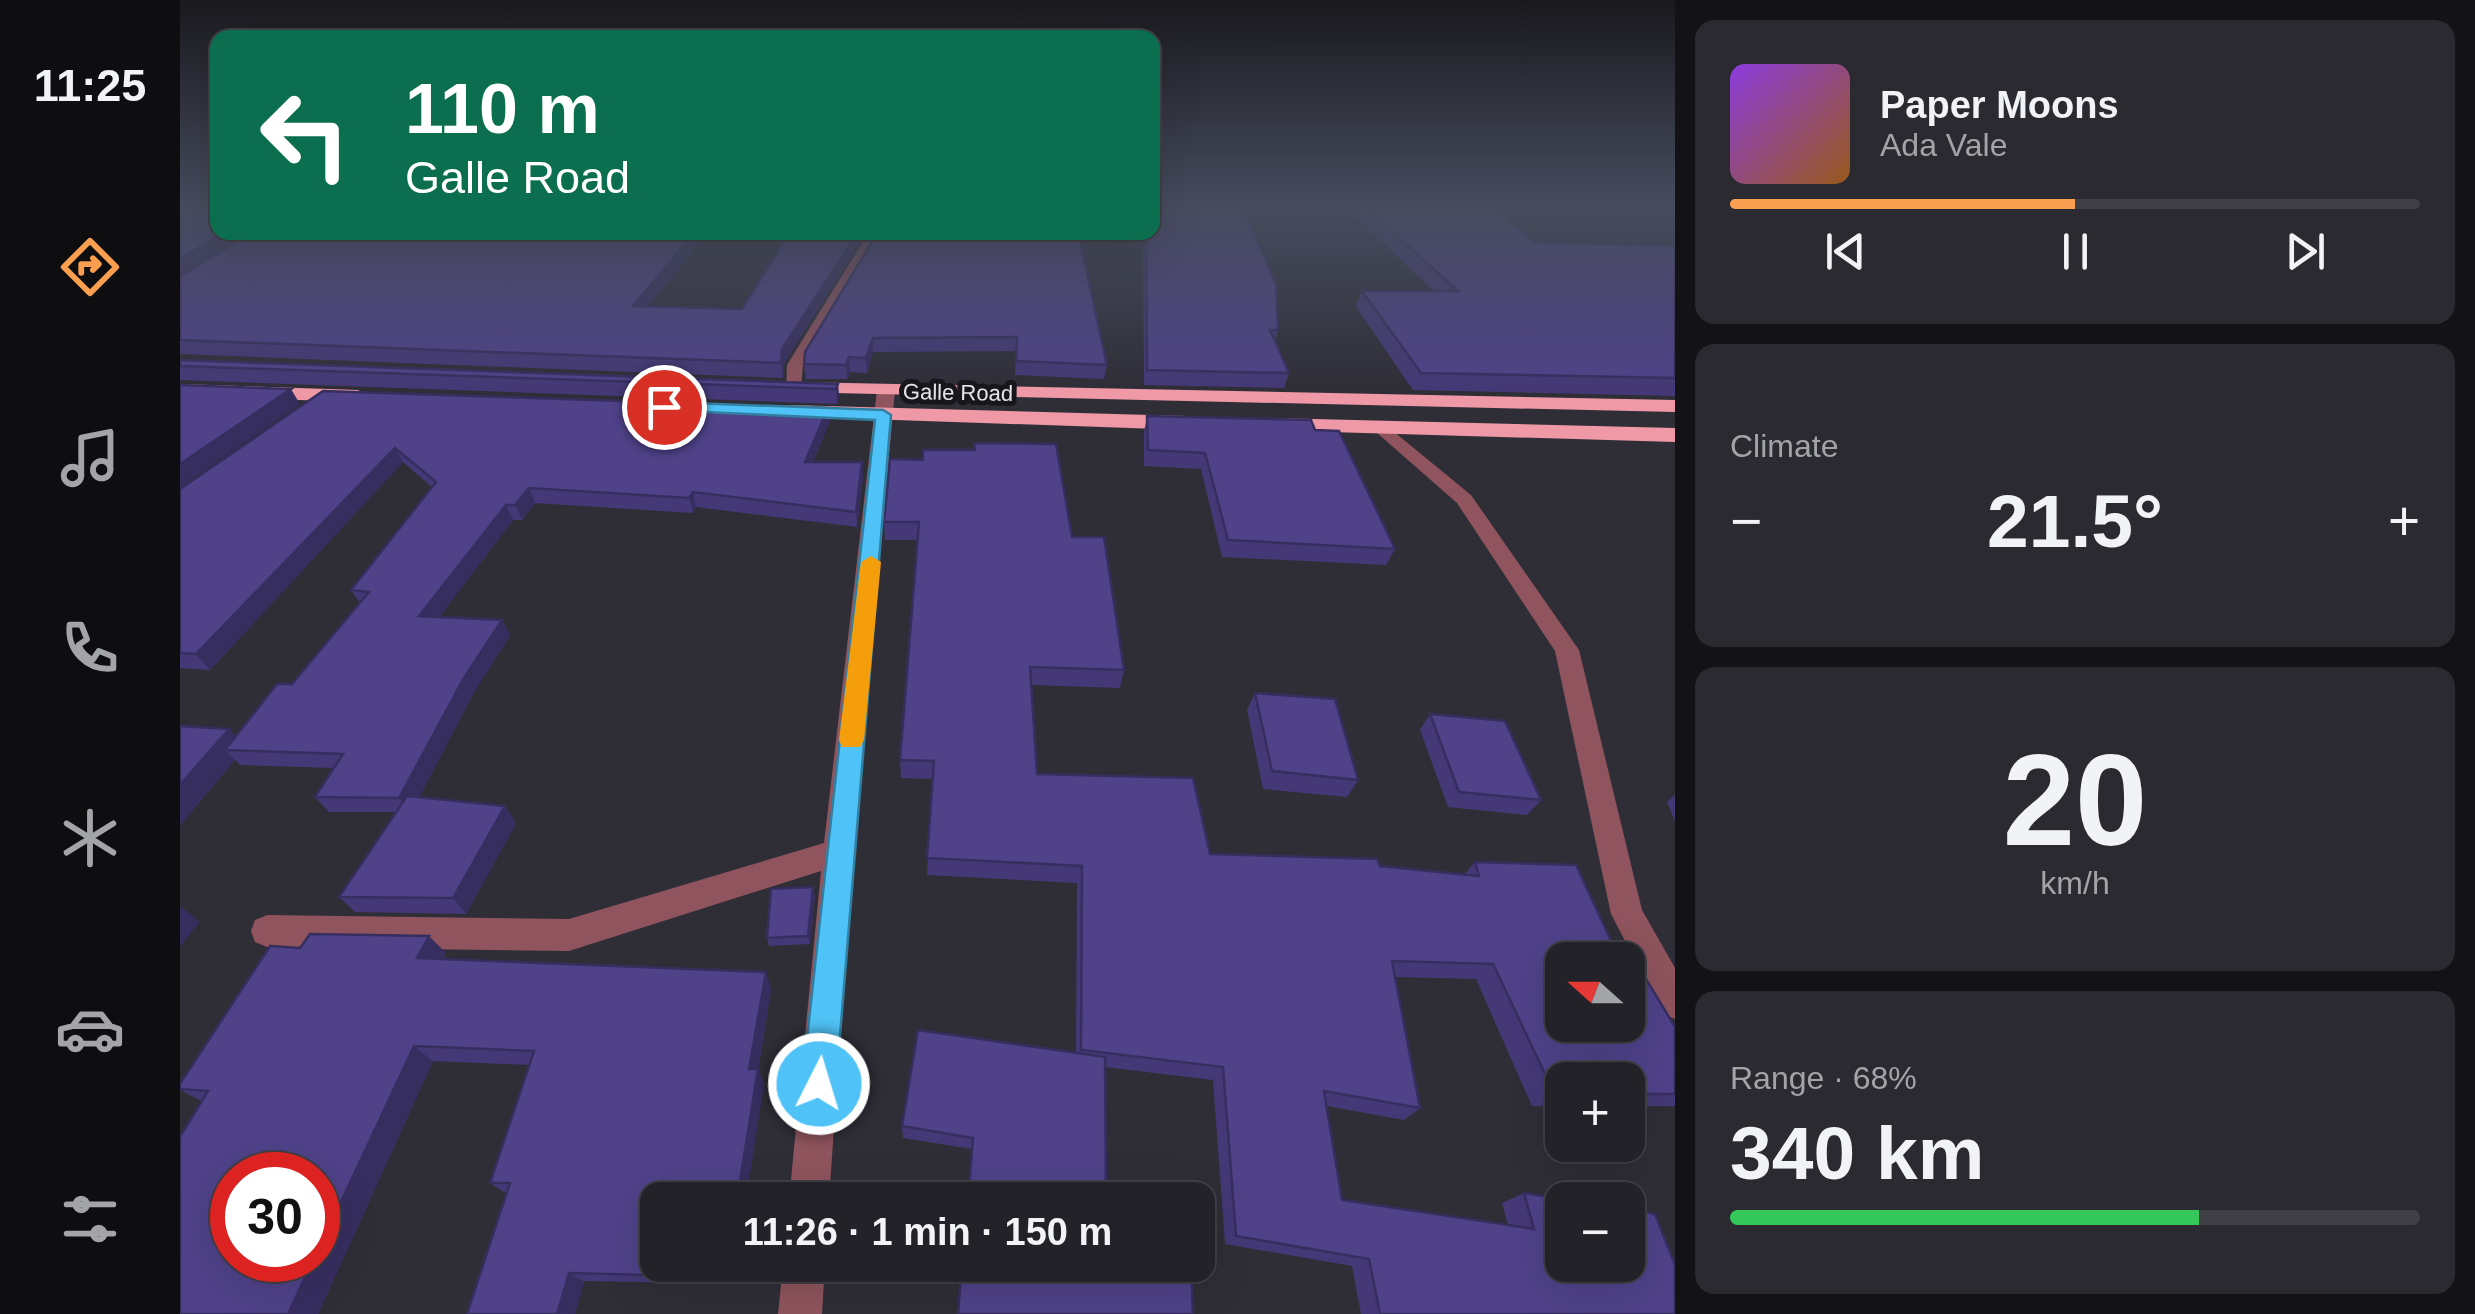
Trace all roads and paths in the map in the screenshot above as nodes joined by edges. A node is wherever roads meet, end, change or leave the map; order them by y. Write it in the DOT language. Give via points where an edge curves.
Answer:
graph roads {
  1 [pos="855,266"];
  2 [pos="782,388"];
  3 [pos="180,390"];
  4 [pos="328,395"];
  5 [pos="386,397"];
  6 [pos="885,403"];
  7 [pos="1675,406"];
  8 [pos="757,410"];
  9 [pos="298,417"];
  10 [pos="1203,423"];
  11 [pos="1243,424"];
  12 [pos="1382,428"];
  13 [pos="1675,435"];
  14 [pos="838,852"];
  15 [pos="267,931"];
  16 [pos="1675,1002"];
  17 [pos="811,1182"];
  18 [pos="803,1282"];
  19 [pos="800,1314"];
  1 -- 2 [label="street"];
  2 -- 6 [label="highway, Galle Road"];
  3 -- 4 [label="highway"];
  4 -- 5 [label="highway"];
  4 -- 9 [label="street"];
  6 -- 7 [label="highway, Galle Road"];
  6 -- 8 [label="highway, Galle Road"];
  6 -- 10 [label="highway, Galle Road"];
  6 -- 14 [label="street"];
  11 -- 12 [label="highway"];
  12 -- 13 [label="highway"];
  12 -- 16 [label="street" via="1464,499 1567,650 1627,914"];
  14 -- 15 [label="street" via="569,935"];
  14 -- 17 [label="street"];
  18 -- 19 [label="street"];
}
